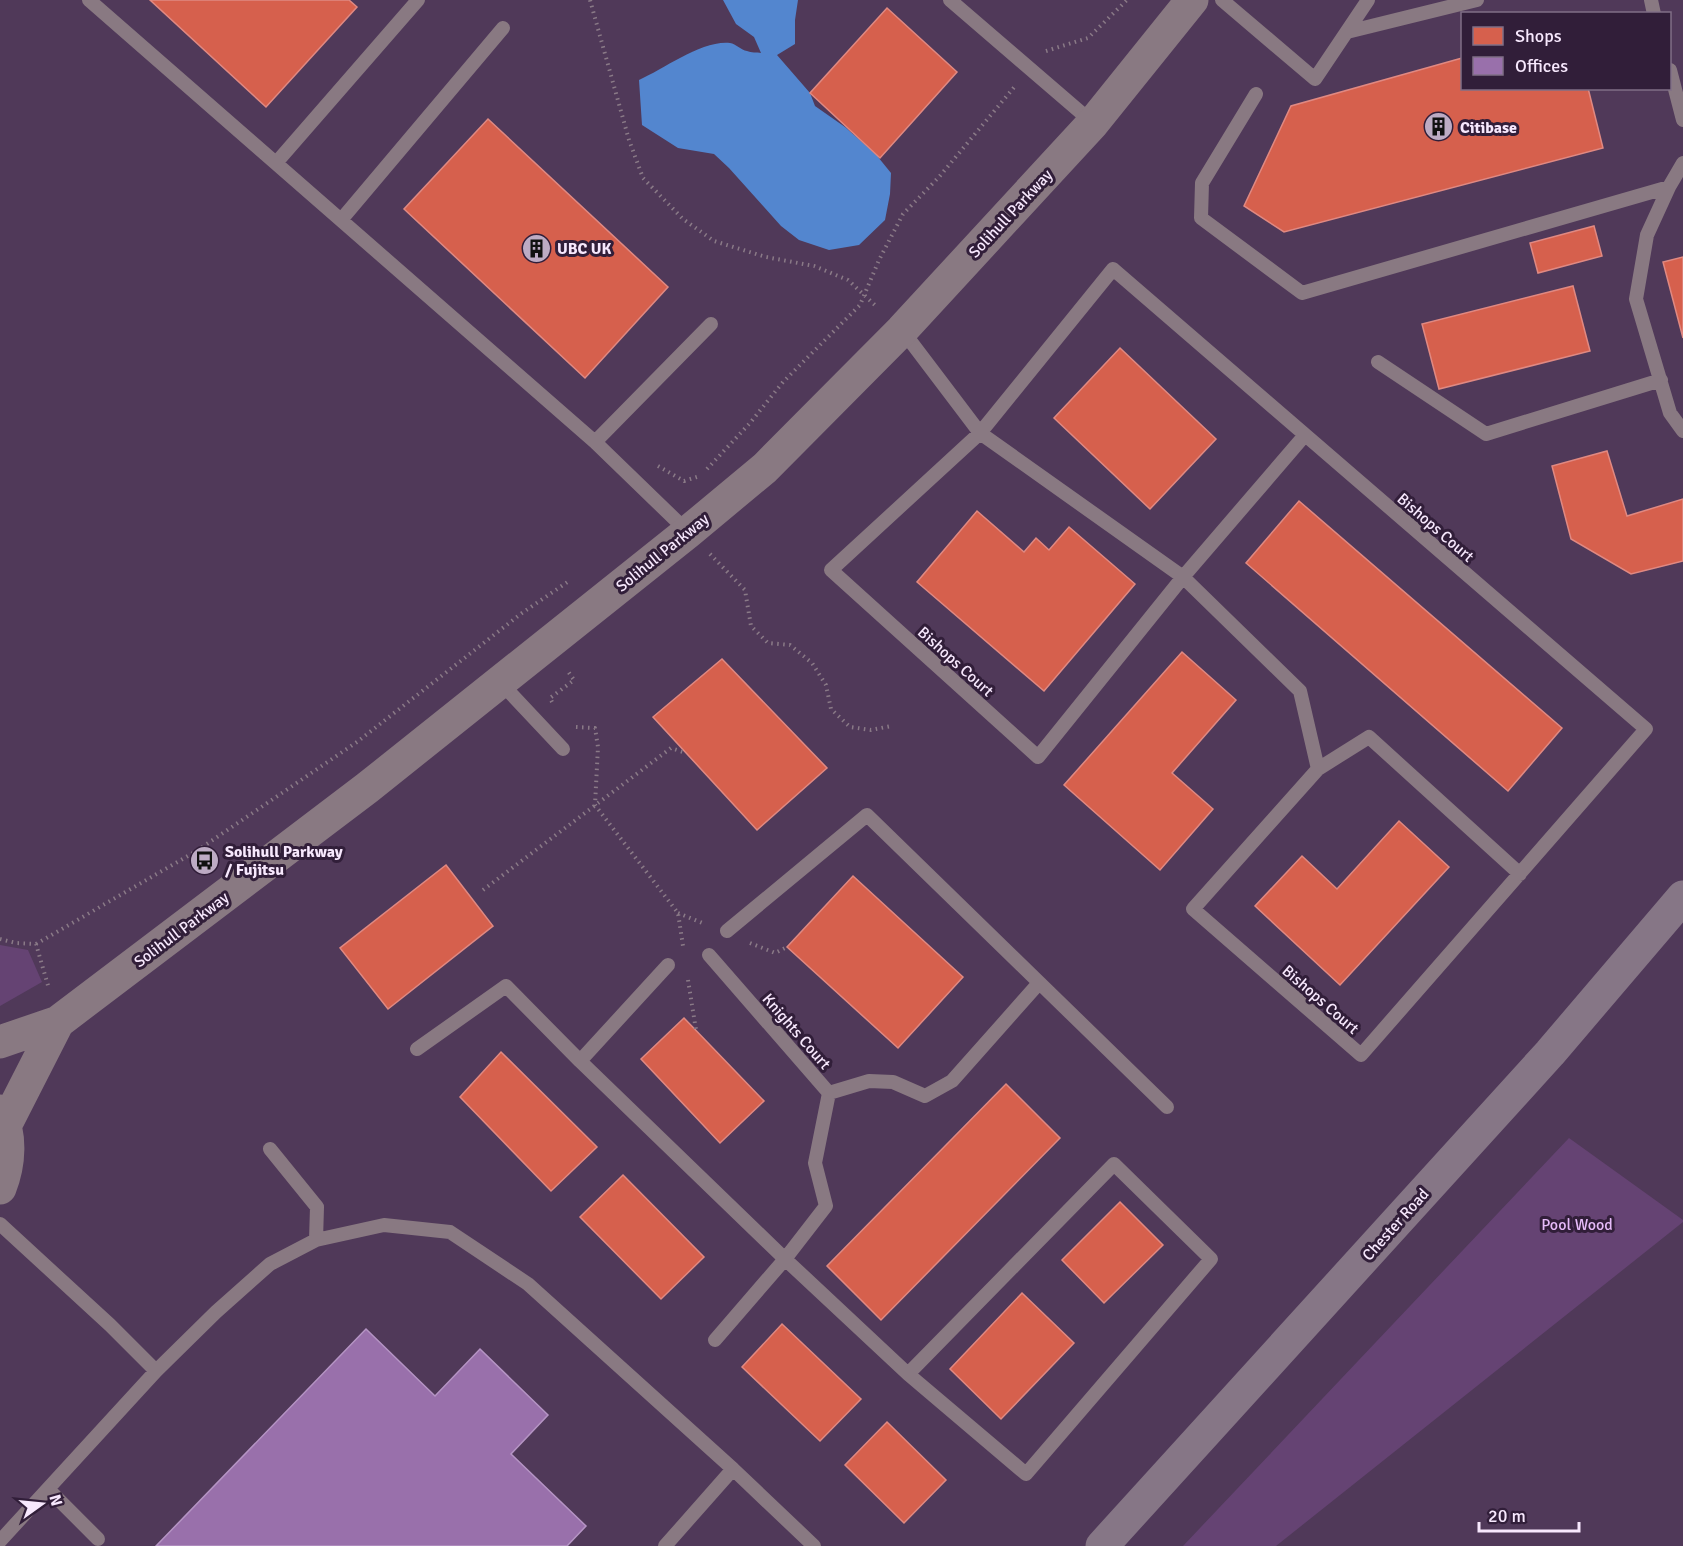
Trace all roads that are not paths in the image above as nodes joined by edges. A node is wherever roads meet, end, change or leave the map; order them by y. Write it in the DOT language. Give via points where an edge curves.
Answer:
graph roads {
  1 [pos="89,0"];
  2 [pos="418,0"];
  3 [pos="950,0"];
  4 [pos="1192,0"];
  5 [pos="1222,0"];
  6 [pos="1368,0"];
  7 [pos="1477,0"];
  8 [pos="503,28"];
  9 [pos="1347,32"];
  10 [pos="1671,74"];
  11 [pos="1256,94"];
  12 [pos="1683,120"];
  13 [pos="1093,123"];
  14 [pos="276,163"];
  15 [pos="1683,164"];
  16 [pos="1669,187"];
  17 [pos="341,220"];
  18 [pos="711,324"];
  19 [pos="902,330"];
  20 [pos="1378,362"];
  21 [pos="1661,380"];
  22 [pos="1683,431"];
  23 [pos="980,433"];
  24 [pos="1305,435"];
  25 [pos="596,442"];
  26 [pos="688,532"];
  27 [pos="1183,577"];
  28 [pos="500,682"];
  29 [pos="563,748"];
  30 [pos="1318,769"];
  31 [pos="1520,874"];
  32 [pos="1683,897"];
  33 [pos="727,931"];
  34 [pos="709,955"];
  35 [pos="668,965"];
  36 [pos="1039,983"];
  37 [pos="58,1023"];
  38 [pos="0,1041"];
  39 [pos="417,1049"];
  40 [pos="580,1061"];
  41 [pos="829,1092"];
  42 [pos="1167,1107"];
  43 [pos="3,1117"];
  44 [pos="270,1149"];
  45 [pos="0,1188"];
  46 [pos="0,1224"];
  47 [pos="316,1240"];
  48 [pos="785,1259"];
  49 [pos="715,1340"];
  50 [pos="156,1371"];
  51 [pos="908,1374"];
  52 [pos="733,1469"];
  53 [pos="48,1489"];
  54 [pos="98,1539"];
  55 [pos="0,1541"];
  56 [pos="665,1546"];
  57 [pos="814,1546"];
  58 [pos="1102,1546"];
  1 -- 14 [label="lane"];
  2 -- 14 [label="lane"];
  3 -- 13 [label="lane"];
  4 -- 13 [label="street, Solihull Parkway"];
  5 -- 9 [label="lane" via="1315,80"];
  6 -- 9 [label="lane"];
  7 -- 9 [label="lane"];
  8 -- 17 [label="lane"];
  10 -- 12 [label="lane"];
  11 -- 16 [label="lane" via="1202,183 1201,218 1302,293"];
  13 -- 19 [label="street, Solihull Parkway"];
  14 -- 17 [label="lane"];
  15 -- 16 [label="lane"];
  16 -- 21 [label="lane" via="1647,235 1636,299"];
  17 -- 25 [label="lane"];
  18 -- 25 [label="lane"];
  19 -- 23 [label="lane"];
  19 -- 26 [label="street, Solihull Parkway" via="765,468"];
  20 -- 21 [label="lane" via="1486,434"];
  21 -- 22 [label="lane" via="1670,413"];
  23 -- 24 [label="lane, Bishops Court" via="1113,269"];
  23 -- 27 [label="lane"];
  23 -- 27 [label="lane, Bishops Court" via="831,570 1038,757"];
  24 -- 27 [label="lane, Bishops Court"];
  24 -- 31 [label="lane, Bishops Court" via="1646,729"];
  25 -- 26 [label="lane"];
  26 -- 28 [label="street, Solihull Parkway"];
  27 -- 30 [label="lane" via="1300,691"];
  28 -- 29 [label="lane"];
  28 -- 37 [label="street, Solihull Parkway"];
  30 -- 31 [label="lane, Bishops Court" via="1369,737"];
  30 -- 31 [label="lane, Bishops Court" via="1193,909 1361,1055"];
  32 -- 58 [label="highway, Chester Road" via="1550,1053"];
  33 -- 36 [label="lane" via="867,815"];
  34 -- 41 [label="lane, Knights Court"];
  35 -- 40 [label="lane"];
  36 -- 41 [label="lane, Knights Court" via="952,1081 925,1096 893,1082 869,1081"];
  36 -- 42 [label="lane"];
  37 -- 38 [label="street"];
  37 -- 43 [label="street"];
  39 -- 40 [label="lane" via="506,986"];
  40 -- 48 [label="lane"];
  41 -- 48 [label="lane" via="815,1163 826,1206"];
  43 -- 45 [label="street" via="9,1154"];
  44 -- 47 [label="lane" via="317,1208"];
  46 -- 50 [label="lane"];
  47 -- 50 [label="lane" via="270,1264"];
  47 -- 52 [label="lane" via="384,1225 450,1232 528,1284"];
  48 -- 49 [label="lane"];
  48 -- 51 [label="lane"];
  50 -- 53 [label="lane"];
  51 -- 51 [label="lane" via="1026,1474 1211,1259 1114,1164"];
  52 -- 56 [label="lane"];
  52 -- 57 [label="lane"];
  53 -- 54 [label="lane"];
  53 -- 55 [label="lane"];
}
